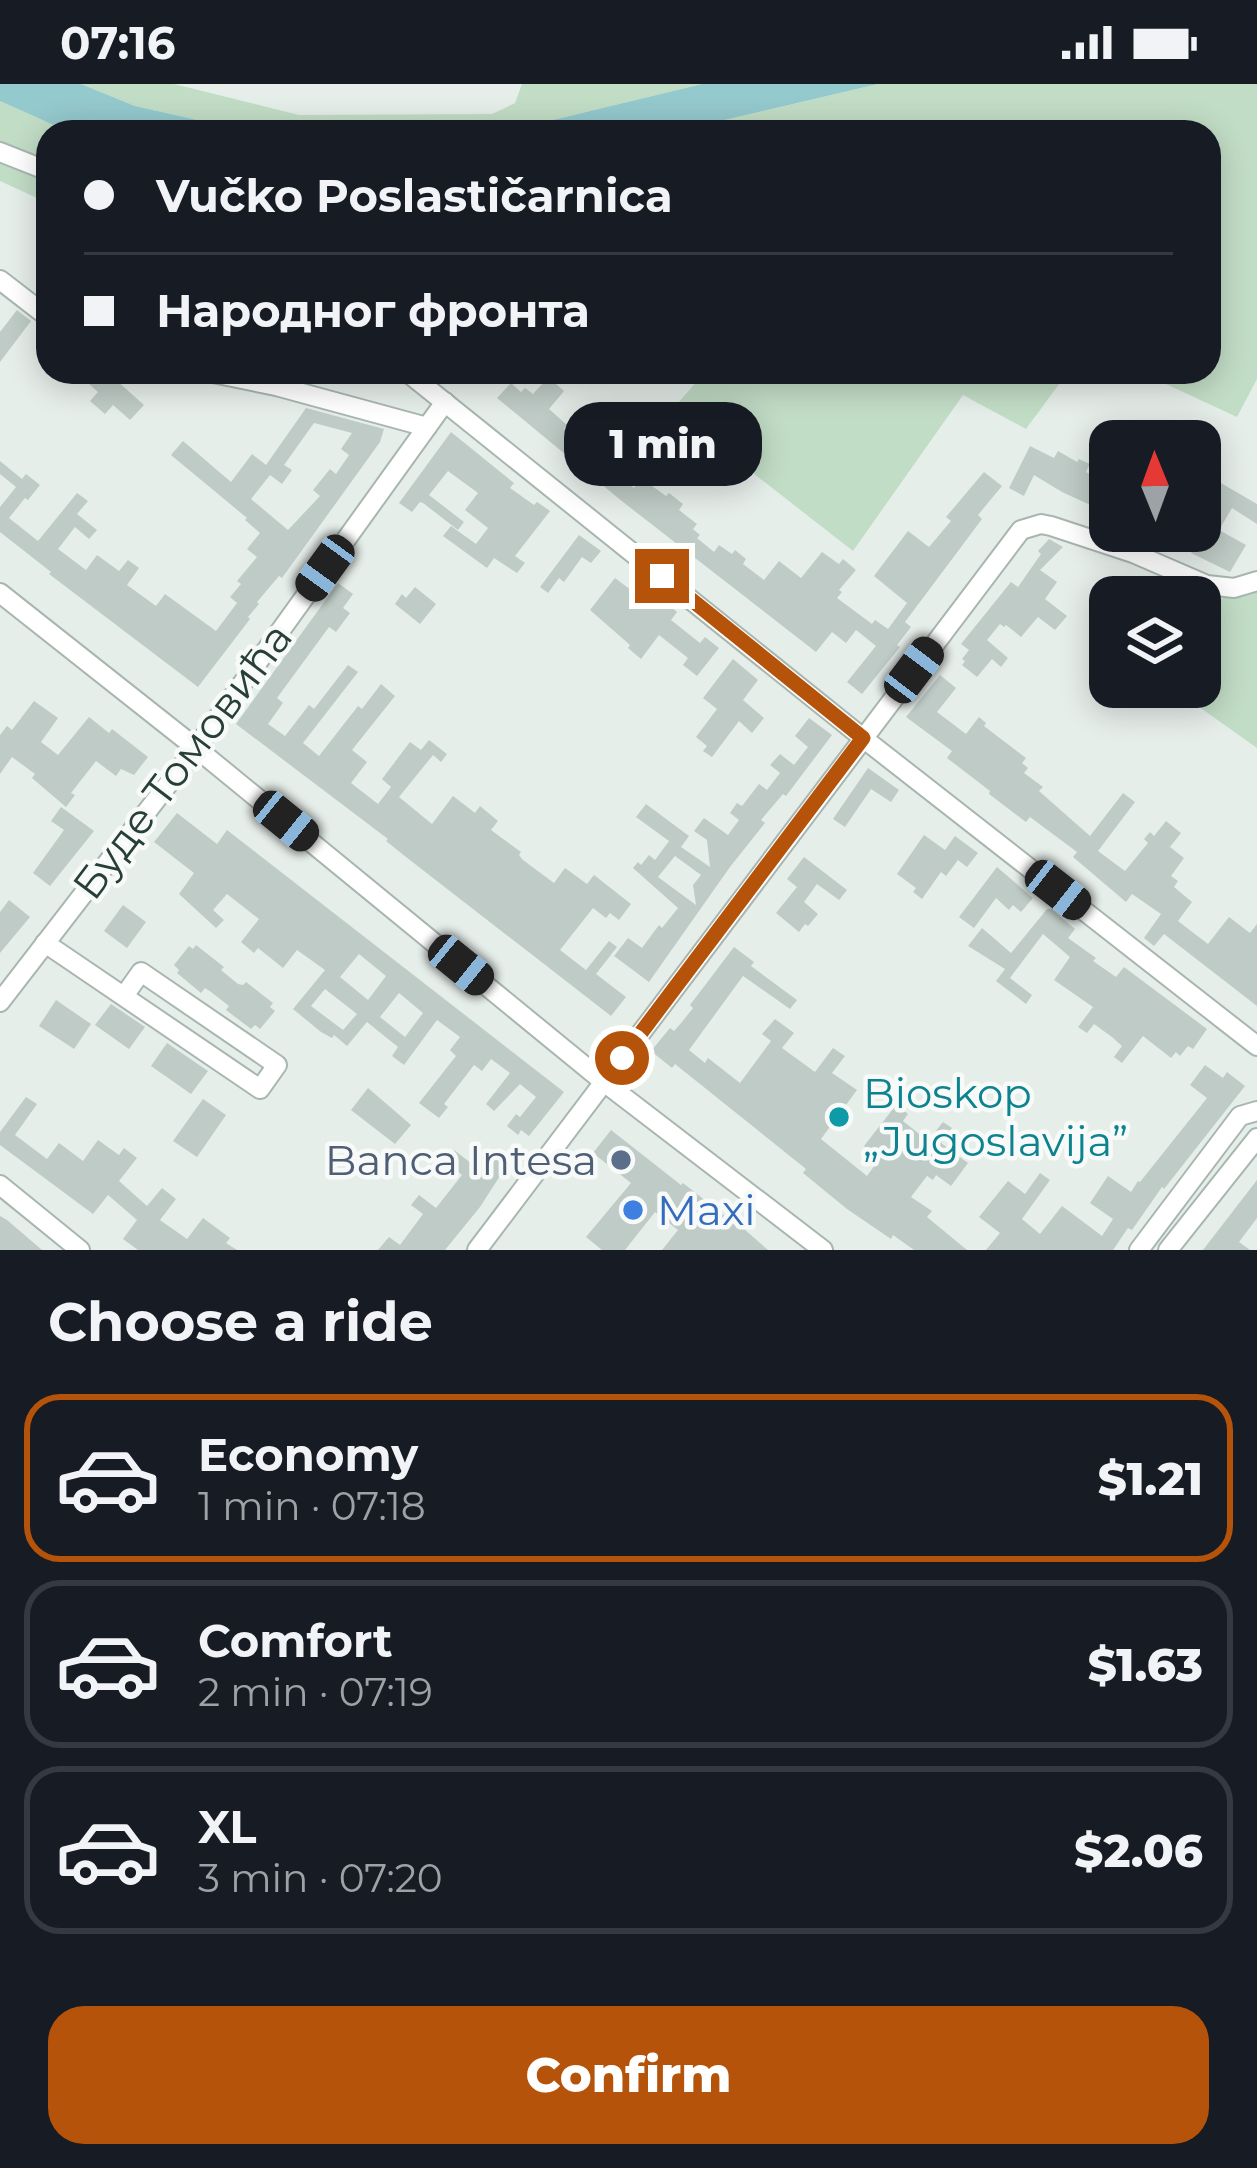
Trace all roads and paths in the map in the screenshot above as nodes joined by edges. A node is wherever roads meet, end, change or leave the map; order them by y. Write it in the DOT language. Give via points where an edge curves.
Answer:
graph roads {
  1 [pos="0,152"];
  2 [pos="36,166"];
  3 [pos="0,280"];
  4 [pos="36,308"];
  5 [pos="266,384"];
  6 [pos="422,384"];
  7 [pos="445,402"];
  8 [pos="427,427"];
  9 [pos="1257,581"];
  10 [pos="0,593"];
  11 [pos="863,738"];
  12 [pos="196,748"];
  13 [pos="45,943"];
  14 [pos="124,996"];
  15 [pos="0,1002"];
  16 [pos="1257,1046"];
  17 [pos="604,1082"];
  18 [pos="1257,1111"];
  19 [pos="1257,1138"];
  20 [pos="0,1185"];
  21 [pos="80,1250"];
  22 [pos="477,1250"];
  23 [pos="823,1250"];
  24 [pos="1138,1250"];
  25 [pos="1168,1250"];
  1 -- 2 [label="street"];
  3 -- 4 [label="street"];
  5 -- 8 [label="street"];
  6 -- 7 [label="street"];
  7 -- 8 [label="street, Буде Томовића"];
  7 -- 11 [label="street"];
  8 -- 12 [label="street, Буде Томовића"];
  9 -- 11 [label="street" via="1207,585 1051,526 1030,526"];
  10 -- 12 [label="street"];
  11 -- 16 [label="street"];
  11 -- 17 [label="street"];
  12 -- 13 [label="street, Буде Томовића"];
  12 -- 17 [label="street"];
  13 -- 14 [label="street"];
  13 -- 15 [label="street, Буде Томовића"];
  14 -- 14 [label="street" via="260,1089 277,1065 140,972"];
  17 -- 22 [label="street"];
  17 -- 23 [label="street"];
  18 -- 24 [label="street" via="1240,1116"];
  19 -- 25 [label="street"];
  20 -- 21 [label="street"];
}
